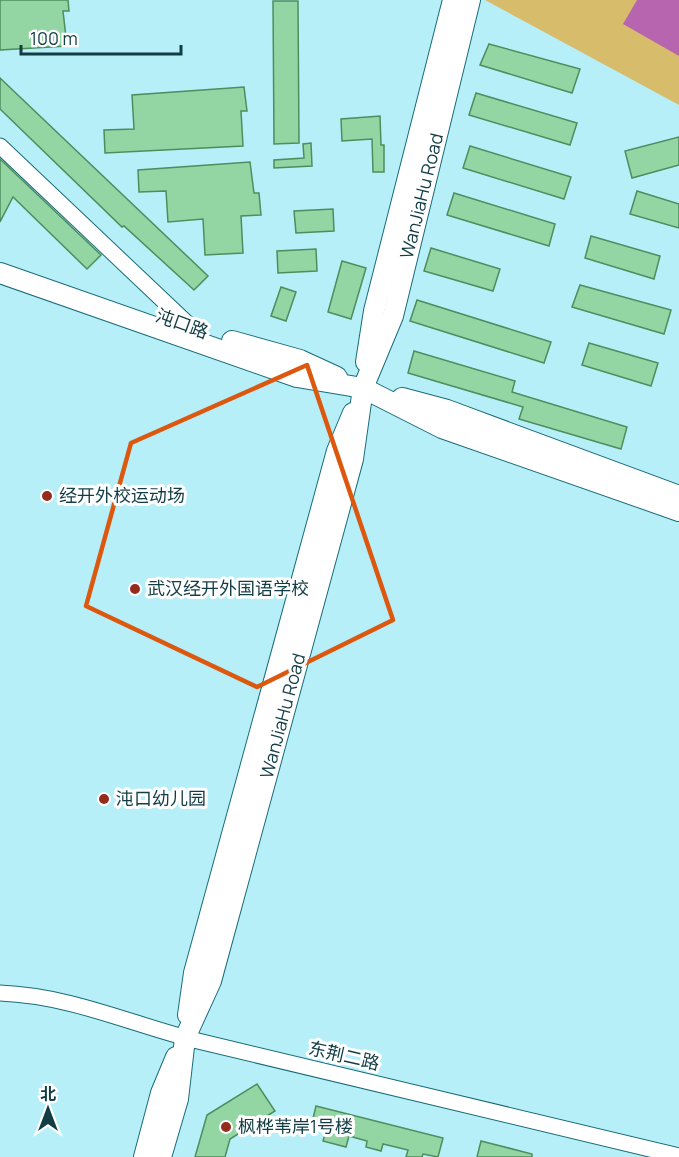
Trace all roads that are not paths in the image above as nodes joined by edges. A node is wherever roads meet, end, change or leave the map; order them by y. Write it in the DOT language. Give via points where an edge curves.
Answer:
graph roads {
  1 [pos="453,0"];
  2 [pos="470,0"];
  3 [pos="0,146"];
  4 [pos="0,262"];
  5 [pos="0,273"];
  6 [pos="186,331"];
  7 [pos="363,388"];
  8 [pos="679,496"];
  9 [pos="679,511"];
  10 [pos="0,993"];
  11 [pos="185,1038"];
  12 [pos="679,1156"];
  13 [pos="144,1157"];
  14 [pos="161,1157"];
  1 -- 7 [label="main road, WanJiaHu Road" via="374,311"];
  2 -- 7 [label="main road, WanJiaHu Road" via="393,316"];
  3 -- 6 [label="street"];
  4 -- 6 [label="main road, 沌口路"];
  5 -- 6 [label="main road, 沌口路"];
  6 -- 7 [label="main road, 沌口路" via="297,377"];
  7 -- 8 [label="main road, 沌口路" via="447,410"];
  7 -- 9 [label="main road, 沌口路" via="442,428"];
  7 -- 11 [label="main road, WanJiaHu Road" via="331,474 194,973"];
  10 -- 11 [label="street, 东荆二路" via="31,994 73,1003"];
  11 -- 12 [label="street, 东荆二路"];
  11 -- 13 [label="main road, WanJiaHu Road" via="161,1093"];
  11 -- 14 [label="main road, WanJiaHu Road" via="178,1099"];
}
